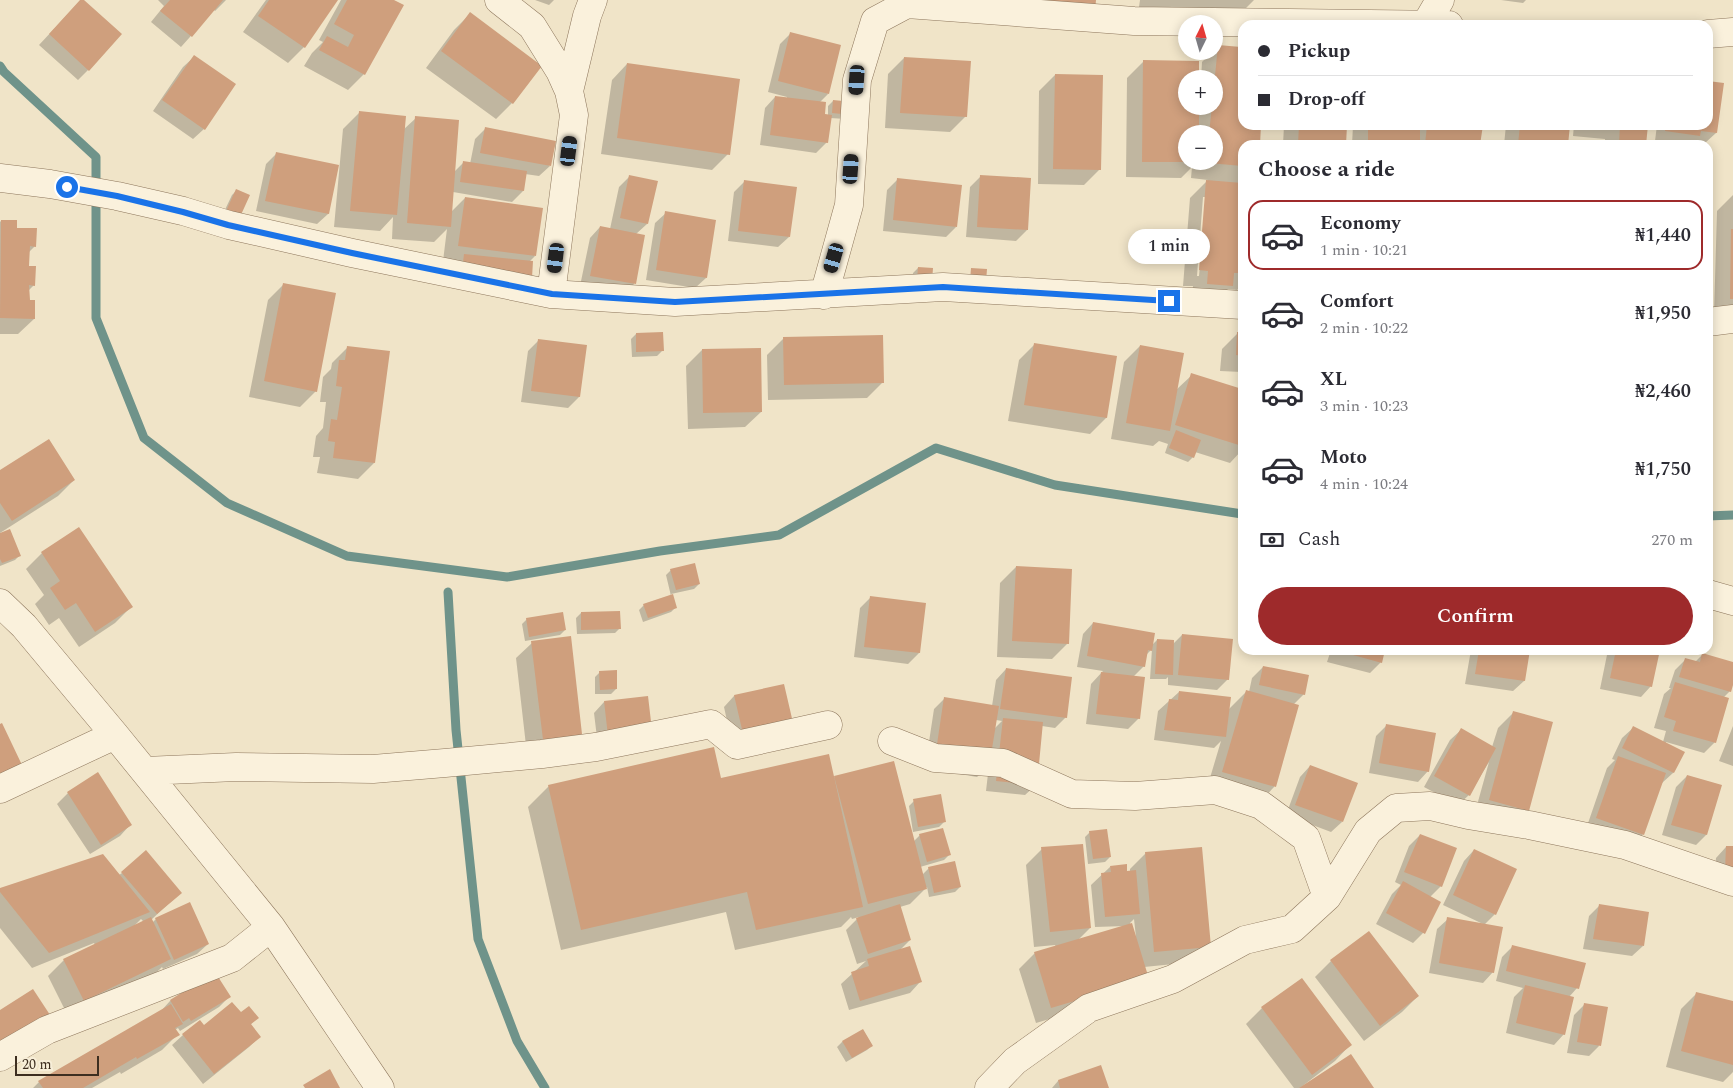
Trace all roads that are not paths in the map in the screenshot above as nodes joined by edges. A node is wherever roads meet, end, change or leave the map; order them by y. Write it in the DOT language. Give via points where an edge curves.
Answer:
graph roads {
  1 [pos="499,0"];
  2 [pos="593,0"];
  3 [pos="1440,0"];
  4 [pos="1135,11"];
  5 [pos="1345,20"];
  6 [pos="1438,20"];
  7 [pos="1733,32"];
  8 [pos="1713,34"];
  9 [pos="569,91"];
  10 [pos="0,178"];
  11 [pos="552,294"];
  12 [pos="824,294"];
  13 [pos="1238,305"];
  14 [pos="1733,319"];
  15 [pos="1713,321"];
  16 [pos="1713,595"];
  17 [pos="1733,601"];
  18 [pos="0,603"];
  19 [pos="828,724"];
  20 [pos="115,735"];
  21 [pos="892,741"];
  22 [pos="144,771"];
  23 [pos="0,789"];
  24 [pos="1733,882"];
  25 [pos="1327,897"];
  26 [pos="271,927"];
  27 [pos="0,1057"];
  28 [pos="380,1088"];
  29 [pos="989,1088"];
  1 -- 9 [label="street" via="532,26"];
  2 -- 9 [label="street"];
  3 -- 6 [label="street"];
  4 -- 5 [label="street"];
  4 -- 12 [label="street" via="907,4 875,21 857,80 849,204"];
  7 -- 8 [label="street"];
  9 -- 11 [label="street" via="574,115"];
  10 -- 11 [label="street" via="117,196 228,225"];
  11 -- 12 [label="street" via="675,302"];
  12 -- 13 [label="street" via="943,287"];
  14 -- 15 [label="street"];
  16 -- 17 [label="street"];
  18 -- 20 [label="street" via="24,626"];
  19 -- 22 [label="street" via="736,745 711,724 596,747 373,769 236,767"];
  20 -- 22 [label="street"];
  20 -- 23 [label="street"];
  21 -- 25 [label="street" via="935,758 1003,763 1072,794 1134,796 1215,790 1261,805 1306,838"];
  22 -- 26 [label="street"];
  24 -- 25 [label="street" via="1625,846 1430,806 1396,808 1368,831"];
  25 -- 29 [label="street" via="1292,929 1246,940 1173,979 1088,1008 1015,1061"];
  26 -- 27 [label="street" via="232,958 47,1030"];
  26 -- 28 [label="street"];
}
